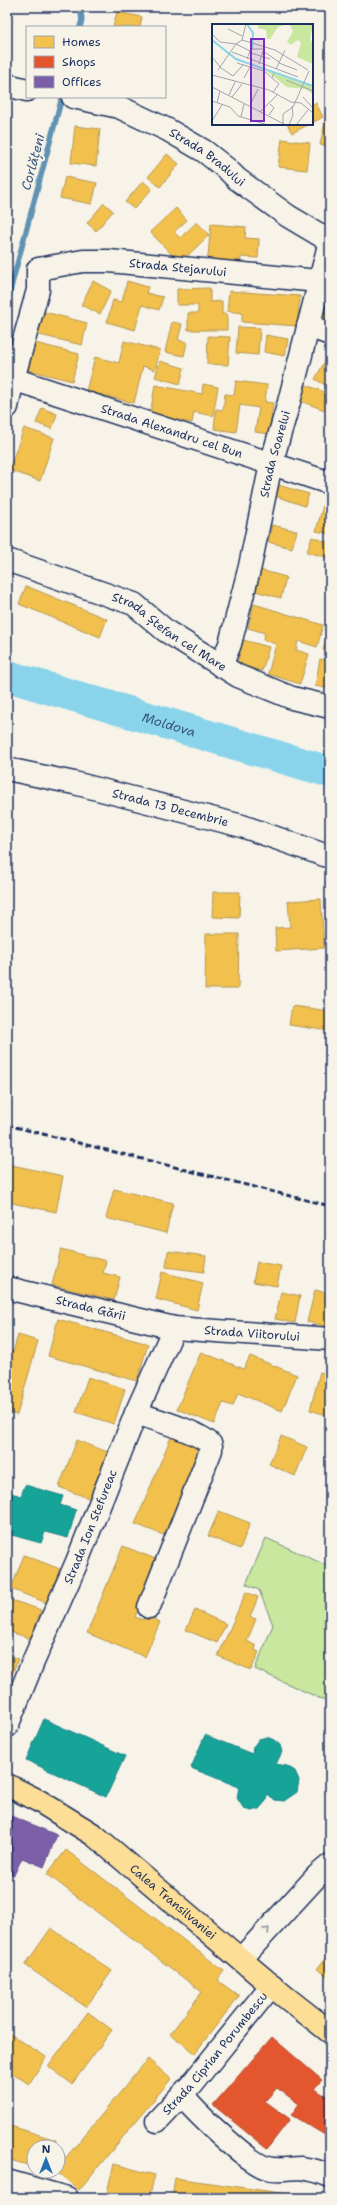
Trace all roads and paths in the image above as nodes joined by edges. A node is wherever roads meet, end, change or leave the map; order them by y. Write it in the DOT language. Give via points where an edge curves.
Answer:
graph roads {
  1 [pos="7,85"];
  2 [pos="26,90"];
  3 [pos="78,98"];
  4 [pos="330,241"];
  5 [pos="318,282"];
  6 [pos="308,326"];
  7 [pos="330,334"];
  8 [pos="13,379"];
  9 [pos="7,407"];
  10 [pos="271,464"];
  11 [pos="330,483"];
  12 [pos="7,560"];
  13 [pos="221,666"];
  14 [pos="330,707"];
  15 [pos="7,769"];
  16 [pos="330,857"];
  17 [pos="7,1288"];
  18 [pos="174,1328"];
  19 [pos="330,1339"];
  20 [pos="136,1413"];
  21 [pos="149,1607"];
  22 [pos="7,1726"];
  23 [pos="7,1785"];
  24 [pos="330,1865"];
  25 [pos="242,1959"];
  26 [pos="272,1985"];
  27 [pos="330,2032"];
  28 [pos="182,2095"];
  29 [pos="157,2121"];
  30 [pos="330,2176"];
  31 [pos="7,2181"];
  32 [pos="67,2198"];
  1 -- 2 [label="street"];
  3 -- 4 [label="street, Strada Bradului" via="119,107 168,130 204,151 288,216"];
  4 -- 5 [label="street, Strada Soarelui"];
  5 -- 6 [label="street, Strada Soarelui"];
  5 -- 8 [label="street, Strada Stejarului" via="110,261 83,261 38,269 38,290"];
  6 -- 7 [label="street"];
  6 -- 10 [label="street, Strada Soarelui" via="290,402"];
  8 -- 9 [label="street"];
  8 -- 10 [label="street, Strada Alexandru cel Bun"];
  10 -- 11 [label="street, Strada Alexandru cel Bun"];
  10 -- 13 [label="street, Strada Soarelui" via="250,566 230,644"];
  12 -- 13 [label="street, Strada Ștefan cel Mare" via="134,604 166,631"];
  13 -- 14 [label="street, Strada Ștefan cel Mare" via="238,676 292,698"];
  15 -- 16 [label="street, Strada 13 Decembrie" via="74,783 242,826"];
  17 -- 18 [label="street, Strada Gării"];
  18 -- 19 [label="street, Strada Viitorului"];
  18 -- 20 [label="street, Strada Ion Stefureac"];
  20 -- 21 [label="street" via="208,1440 211,1445"];
  20 -- 22 [label="street, Strada Ion Stefureac" via="76,1564 32,1662"];
  23 -- 25 [label="highway, Calea Transilvaniei" via="39,1801 94,1835"];
  25 -- 24 [label="street, one-way"];
  25 -- 26 [label="highway, Calea Transilvaniei"];
  26 -- 27 [label="highway, Calea Transilvaniei"];
  26 -- 28 [label="street, Strada Ciprian Porumbescu"];
  28 -- 29 [label="street, Strada Ciprian Porumbescu"];
  28 -- 30 [label="street" via="218,2132 266,2168 301,2168"];
  31 -- 32 [label="street"];
}
